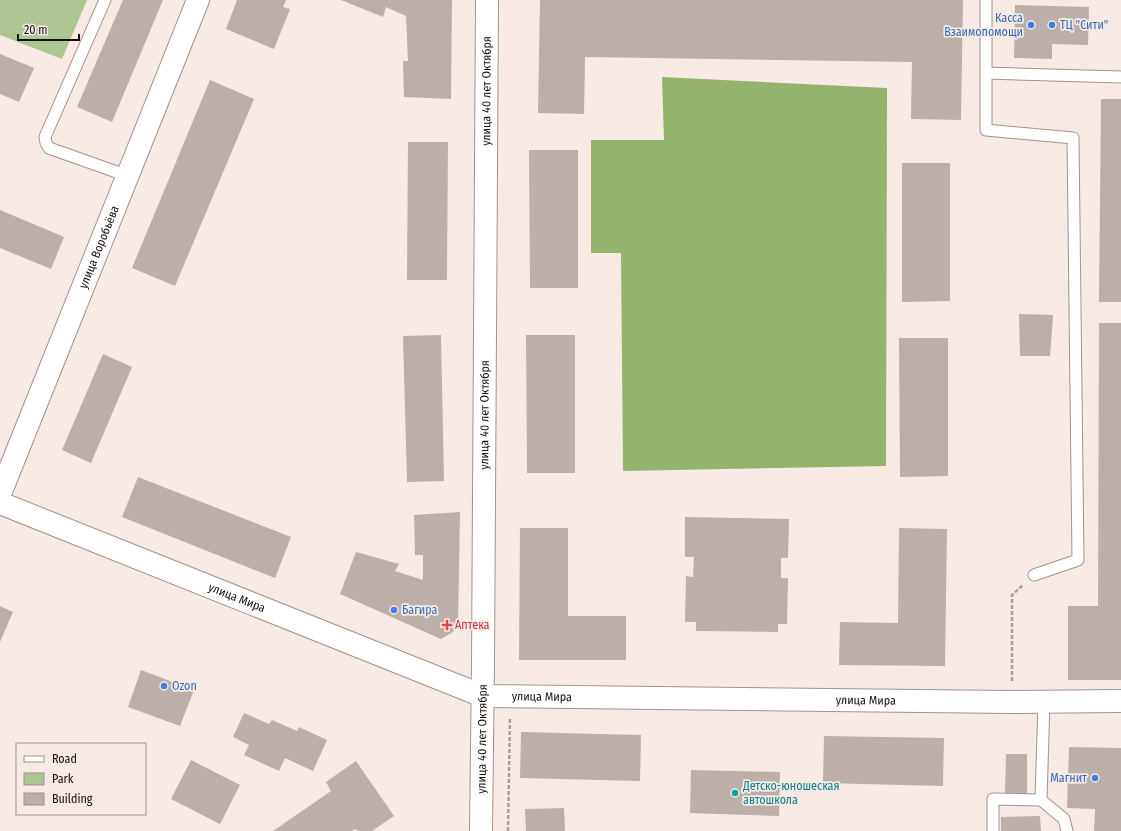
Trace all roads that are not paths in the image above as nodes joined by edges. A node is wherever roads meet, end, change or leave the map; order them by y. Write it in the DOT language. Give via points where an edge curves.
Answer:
graph roads {
  1 [pos="105,0"];
  2 [pos="198,0"];
  3 [pos="487,0"];
  4 [pos="986,0"];
  5 [pos="986,73"];
  6 [pos="1121,77"];
  7 [pos="128,176"];
  8 [pos="0,494"];
  9 [pos="0,503"];
  10 [pos="1034,575"];
  11 [pos="483,696"];
  12 [pos="1121,701"];
  13 [pos="1044,702"];
  14 [pos="1041,800"];
  15 [pos="481,831"];
  16 [pos="993,831"];
  17 [pos="1067,831"];
  1 -- 7 [label="lane" via="45,137 49,148"];
  2 -- 7 [label="street, улица Воробьёва"];
  3 -- 11 [label="street, улица 40 лет Октября"];
  4 -- 5 [label="lane"];
  5 -- 6 [label="lane"];
  5 -- 10 [label="lane" via="986,130 1073,138 1078,560"];
  7 -- 8 [label="street, улица Воробьёва"];
  9 -- 11 [label="street, улица Мира"];
  11 -- 13 [label="street, улица Мира"];
  11 -- 15 [label="street, улица 40 лет Октября"];
  12 -- 13 [label="street, улица Мира"];
  13 -- 14 [label="lane"];
  14 -- 16 [label="lane" via="993,799"];
  14 -- 17 [label="lane" via="1064,819"];
}
